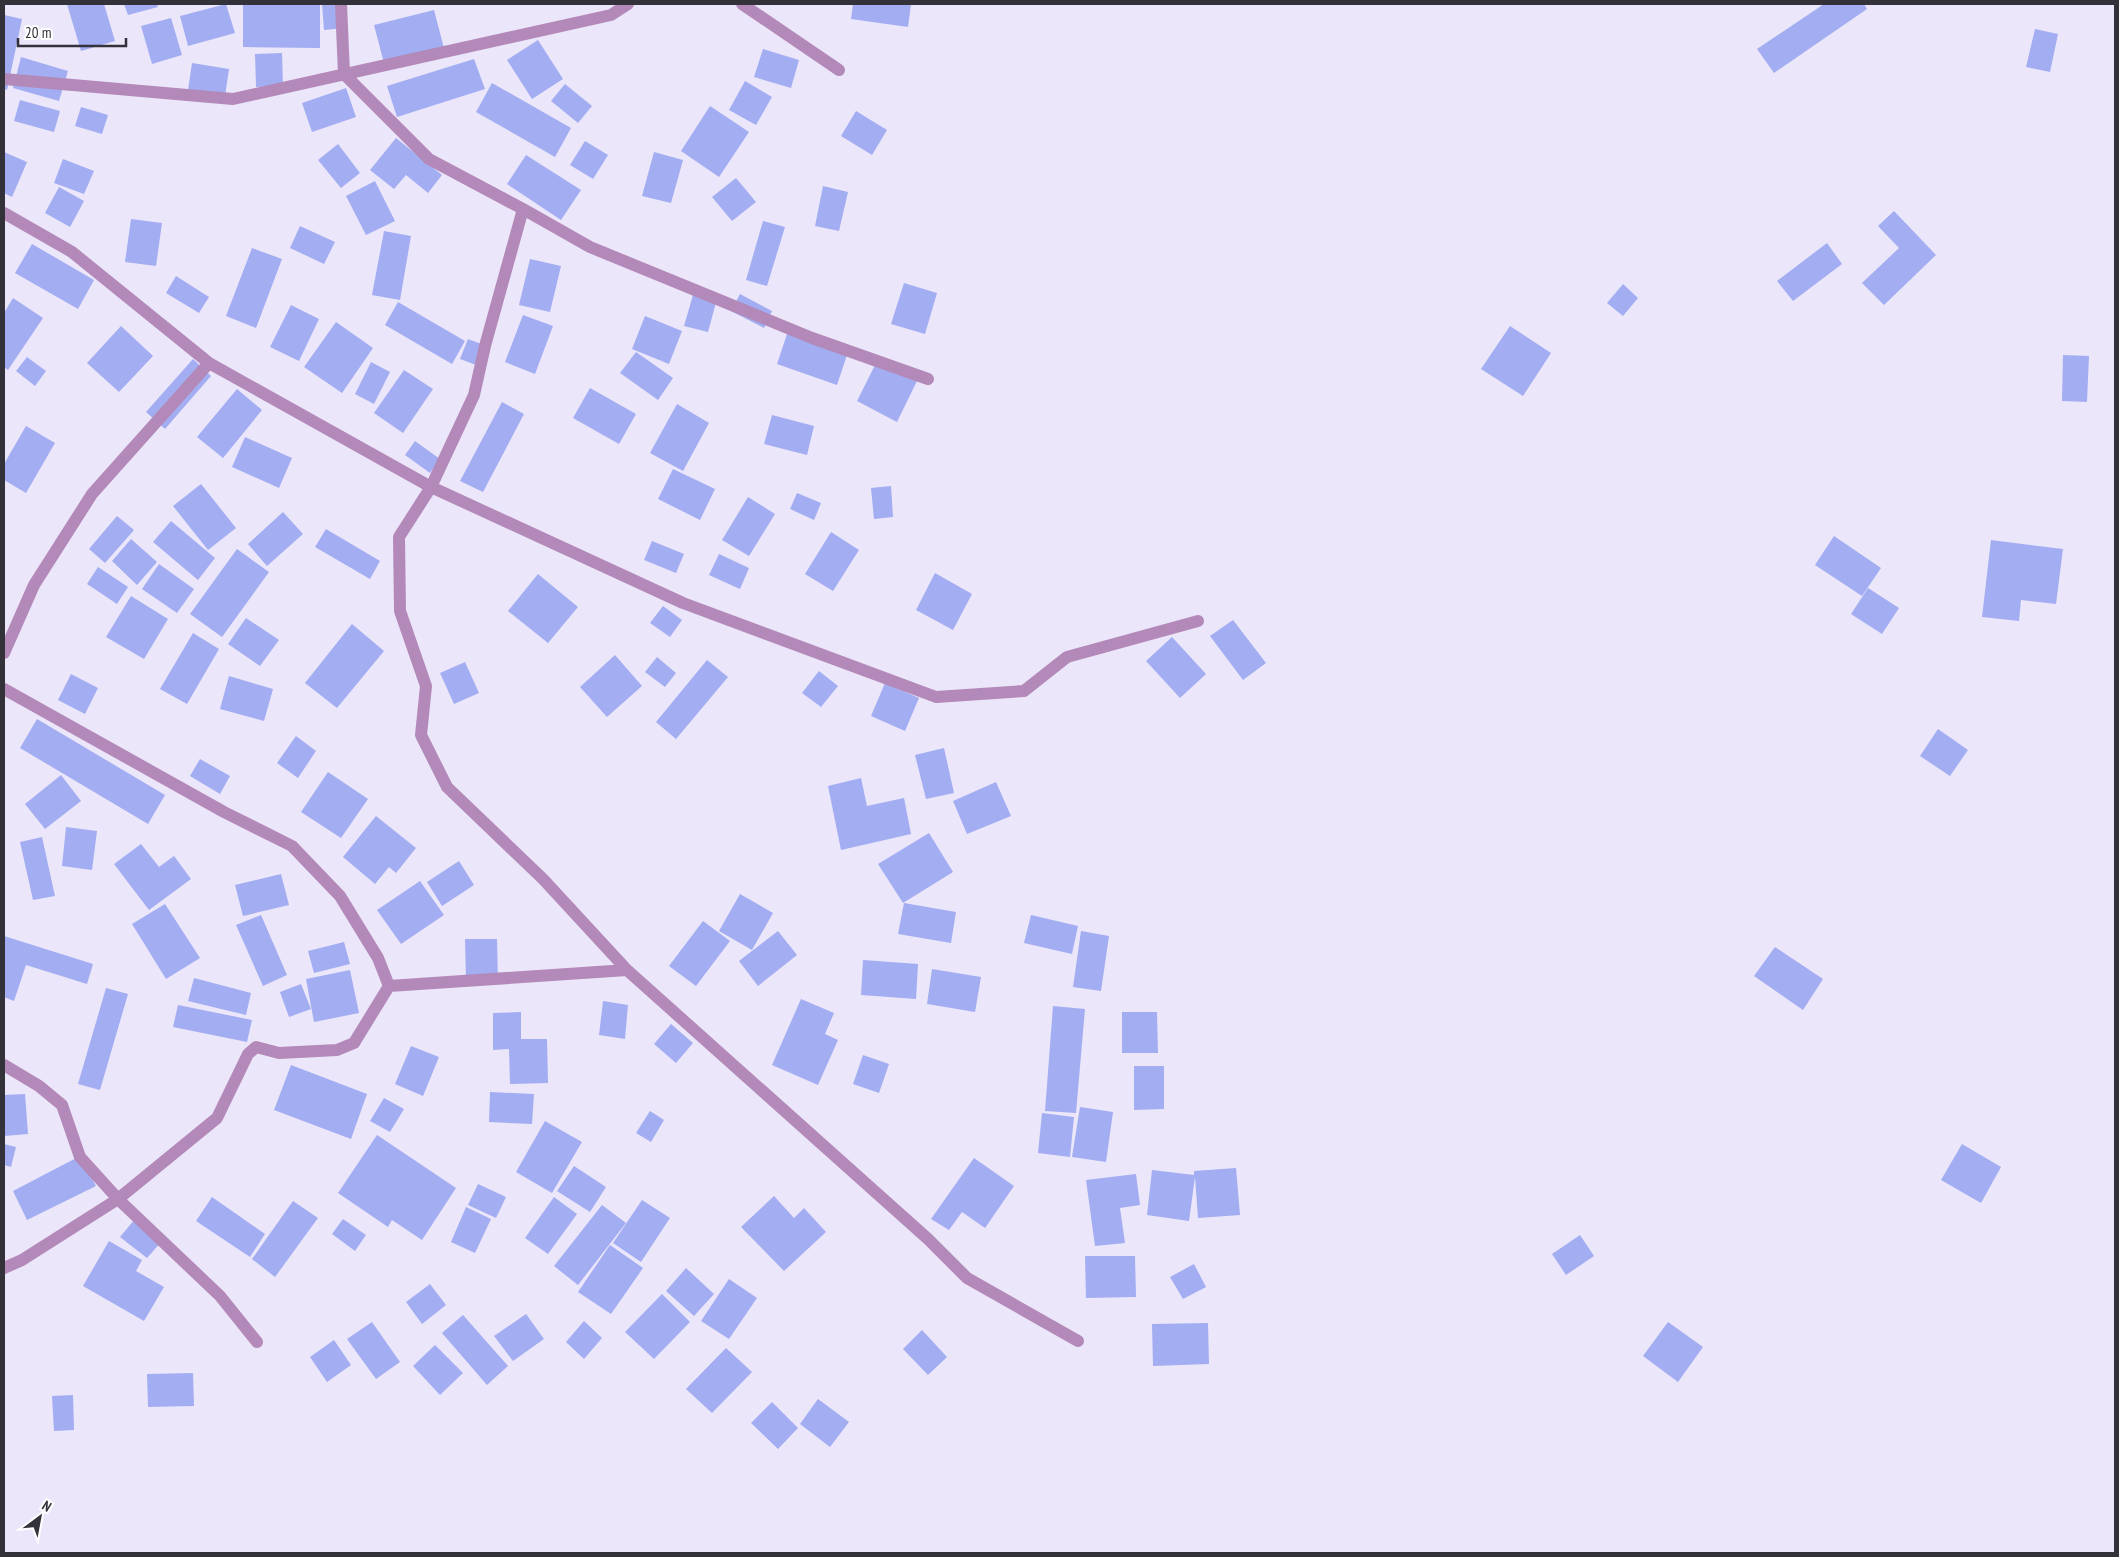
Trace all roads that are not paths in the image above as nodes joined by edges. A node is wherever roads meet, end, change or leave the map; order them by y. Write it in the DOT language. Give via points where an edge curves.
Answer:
graph roads {
  1 [pos="341,4"];
  2 [pos="628,4"];
  3 [pos="742,4"];
  4 [pos="839,70"];
  5 [pos="344,74"];
  6 [pos="4,79"];
  7 [pos="523,209"];
  8 [pos="4,213"];
  9 [pos="209,363"];
  10 [pos="928,379"];
  11 [pos="431,487"];
  12 [pos="1198,621"];
  13 [pos="4,654"];
  14 [pos="4,689"];
  15 [pos="627,970"];
  16 [pos="389,986"];
  17 [pos="4,1064"];
  18 [pos="118,1199"];
  19 [pos="4,1268"];
  20 [pos="1078,1341"];
  21 [pos="257,1342"];
  1 -- 5 [label="street"];
  2 -- 5 [label="street" via="611,15"];
  3 -- 4 [label="street"];
  5 -- 6 [label="street" via="233,99"];
  5 -- 7 [label="street" via="429,159"];
  7 -- 10 [label="street" via="590,247 812,338"];
  7 -- 11 [label="street" via="474,395"];
  8 -- 9 [label="street" via="72,252"];
  9 -- 11 [label="street"];
  9 -- 13 [label="street" via="92,494 34,585"];
  11 -- 12 [label="street" via="683,603 936,697 1024,691 1067,657"];
  11 -- 15 [label="street" via="399,537 400,611 426,686 421,735 447,786 543,879"];
  14 -- 16 [label="street" via="224,812 292,846 340,896 378,958"];
  15 -- 16 [label="street"];
  15 -- 20 [label="street" via="921,1232 967,1278"];
  16 -- 18 [label="street" via="354,1043 337,1050 279,1053 256,1047 248,1054 216,1118"];
  17 -- 18 [label="street" via="62,1105 80,1158"];
  18 -- 19 [label="street"];
  18 -- 21 [label="street" via="220,1296"];
}
